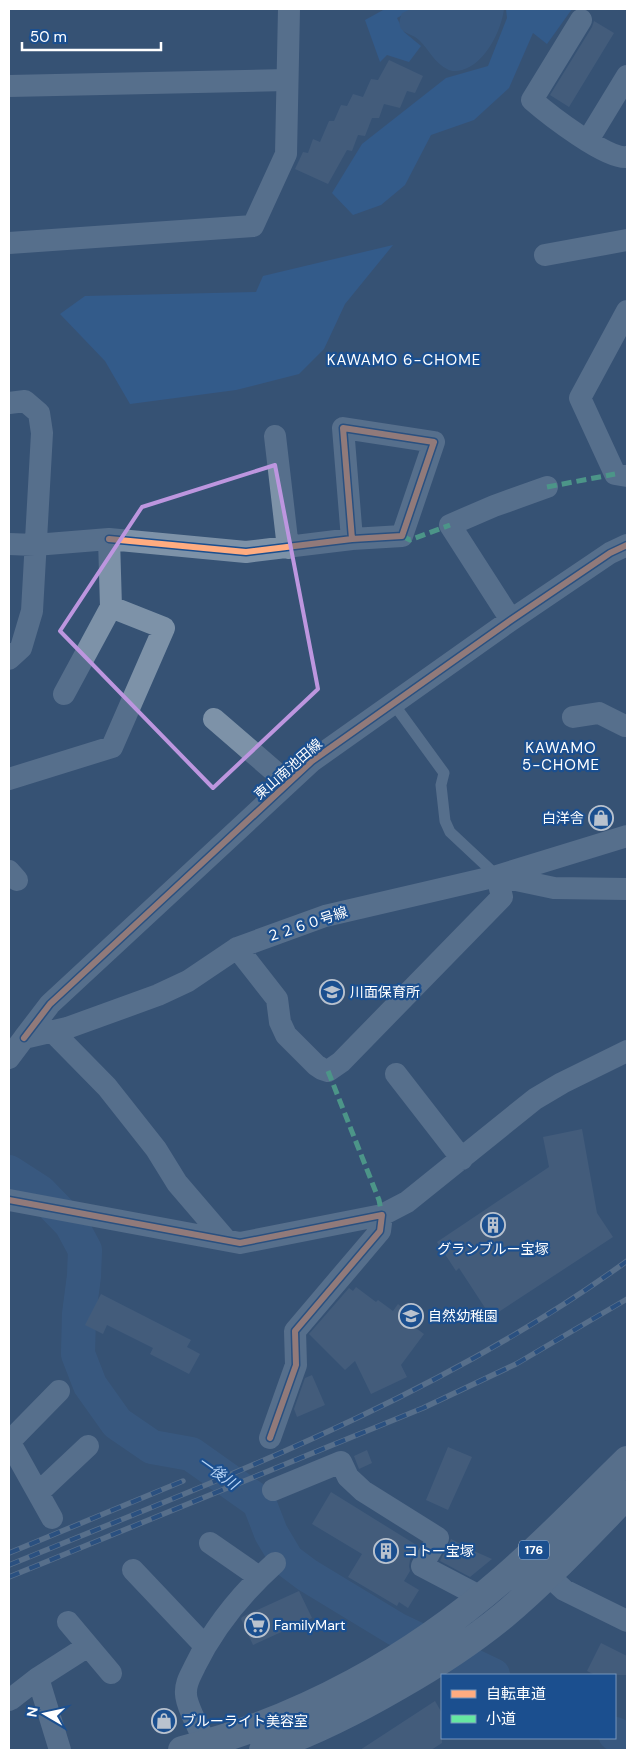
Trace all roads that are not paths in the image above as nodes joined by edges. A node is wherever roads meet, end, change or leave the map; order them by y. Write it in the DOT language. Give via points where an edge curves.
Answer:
graph roads {
  1 [pos="289,9"];
  2 [pos="581,20"];
  3 [pos="627,76"];
  4 [pos="287,80"];
  5 [pos="9,86"];
  6 [pos="588,140"];
  7 [pos="627,157"];
  8 [pos="627,240"];
  9 [pos="9,243"];
  10 [pos="545,255"];
  11 [pos="627,311"];
  12 [pos="9,403"];
  13 [pos="275,436"];
  14 [pos="627,476"];
  15 [pos="547,487"];
  16 [pos="352,539"];
  17 [pos="109,540"];
  18 [pos="9,544"];
  19 [pos="35,545"];
  20 [pos="627,545"];
  21 [pos="288,548"];
  22 [pos="111,607"];
  23 [pos="511,620"];
  24 [pos="9,660"];
  25 [pos="64,694"];
  26 [pos="393,703"];
  27 [pos="573,717"];
  28 [pos="214,719"];
  29 [pos="626,729"];
  30 [pos="9,779"];
  31 [pos="288,783"];
  32 [pos="627,836"];
  33 [pos="497,876"];
  34 [pos="627,890"];
  35 [pos="237,948"];
  36 [pos="52,1032"];
  37 [pos="14,1035"];
  38 [pos="627,1051"];
  39 [pos="9,1058"];
  40 [pos="396,1074"];
  41 [pos="462,1159"];
  42 [pos="9,1200"];
  43 [pos="382,1215"];
  44 [pos="225,1239"];
  45 [pos="59,1391"];
  46 [pos="270,1438"];
  47 [pos="9,1442"];
  48 [pos="88,1446"];
  49 [pos="627,1460"];
  50 [pos="273,1490"];
  51 [pos="38,1492"];
  52 [pos="627,1495"];
  53 [pos="52,1518"];
  54 [pos="210,1543"];
  55 [pos="528,1556"];
  56 [pos="133,1570"];
  57 [pos="548,1576"];
  58 [pos="481,1597"];
  59 [pos="627,1621"];
  60 [pos="68,1622"];
  61 [pos="88,1646"];
  62 [pos="205,1646"];
  63 [pos="111,1673"];
  64 [pos="38,1678"];
  65 [pos="9,1700"];
  66 [pos="194,1747"];
  67 [pos="60,1750"];
  68 [pos="263,1750"];
  1 -- 4 [label="street"];
  2 -- 6 [label="street" via="532,100 554,119"];
  3 -- 6 [label="street"];
  4 -- 5 [label="street"];
  4 -- 9 [label="street" via="286,154 253,226"];
  6 -- 7 [label="street" via="623,158"];
  8 -- 10 [label="street"];
  11 -- 14 [label="street" via="580,398 615,474"];
  12 -- 19 [label="street" via="25,401 39,413 42,433"];
  13 -- 21 [label="street"];
  15 -- 23 [label="street" via="450,525"];
  16 -- 16 [label="street" via="343,428 434,442 402,536"];
  16 -- 21 [label="street"];
  17 -- 19 [label="street"];
  17 -- 21 [label="street" via="246,552"];
  17 -- 22 [label="street"];
  18 -- 19 [label="street"];
  19 -- 24 [label="street" via="32,611 21,648"];
  20 -- 23 [label="street, 東山南池田線" via="610,553"];
  22 -- 25 [label="street"];
  22 -- 30 [label="street" via="164,628 112,747"];
  23 -- 26 [label="street, 東山南池田線"];
  26 -- 31 [label="street, 東山南池田線" via="312,761"];
  26 -- 33 [label="lane" via="444,773 442,809 450,832"];
  27 -- 29 [label="street" via="599,712"];
  28 -- 31 [label="street"];
  31 -- 37 [label="street, 東山南池田線"];
  32 -- 33 [label="street, ２２６０号線"];
  33 -- 34 [label="street" via="554,888"];
  33 -- 35 [label="street, ２２６０号線" via="325,916"];
  33 -- 35 [label="street" via="502,897 341,1062 328,1071 316,1065 286,1034 280,1022 277,999"];
  35 -- 36 [label="street, ２２６０号線" via="188,981 158,996"];
  36 -- 37 [label="street, ２２６０号線"];
  36 -- 44 [label="street" via="107,1087 156,1149 177,1183"];
  37 -- 39 [label="street"];
  38 -- 41 [label="street" via="534,1099"];
  40 -- 41 [label="street"];
  41 -- 43 [label="street" via="407,1202"];
  42 -- 44 [label="street"];
  43 -- 44 [label="street" via="240,1243"];
  43 -- 46 [label="street" via="380,1230 295,1331 296,1365"];
  45 -- 47 [label="street"];
  47 -- 51 [label="street"];
  48 -- 51 [label="street"];
  49 -- 55 [label="highway, 176"];
  50 -- 58 [label="street" via="341,1462 348,1477 363,1491 438,1538 422,1566"];
  51 -- 53 [label="street"];
  52 -- 57 [label="highway, 176"];
  54 -- 62 [label="street" via="267,1570 229,1612"];
  55 -- 57 [label="street"];
  55 -- 58 [label="highway, 176"];
  56 -- 62 [label="street"];
  57 -- 59 [label="street" via="564,1590"];
  57 -- 68 [label="highway, 176" via="502,1617 440,1662 334,1722"];
  58 -- 66 [label="highway, 176" via="413,1648 339,1692 268,1723"];
  60 -- 61 [label="street"];
  61 -- 63 [label="street"];
  61 -- 64 [label="street"];
  62 -- 66 [label="street" via="187,1683"];
  64 -- 65 [label="street"];
  64 -- 67 [label="street"];
}
